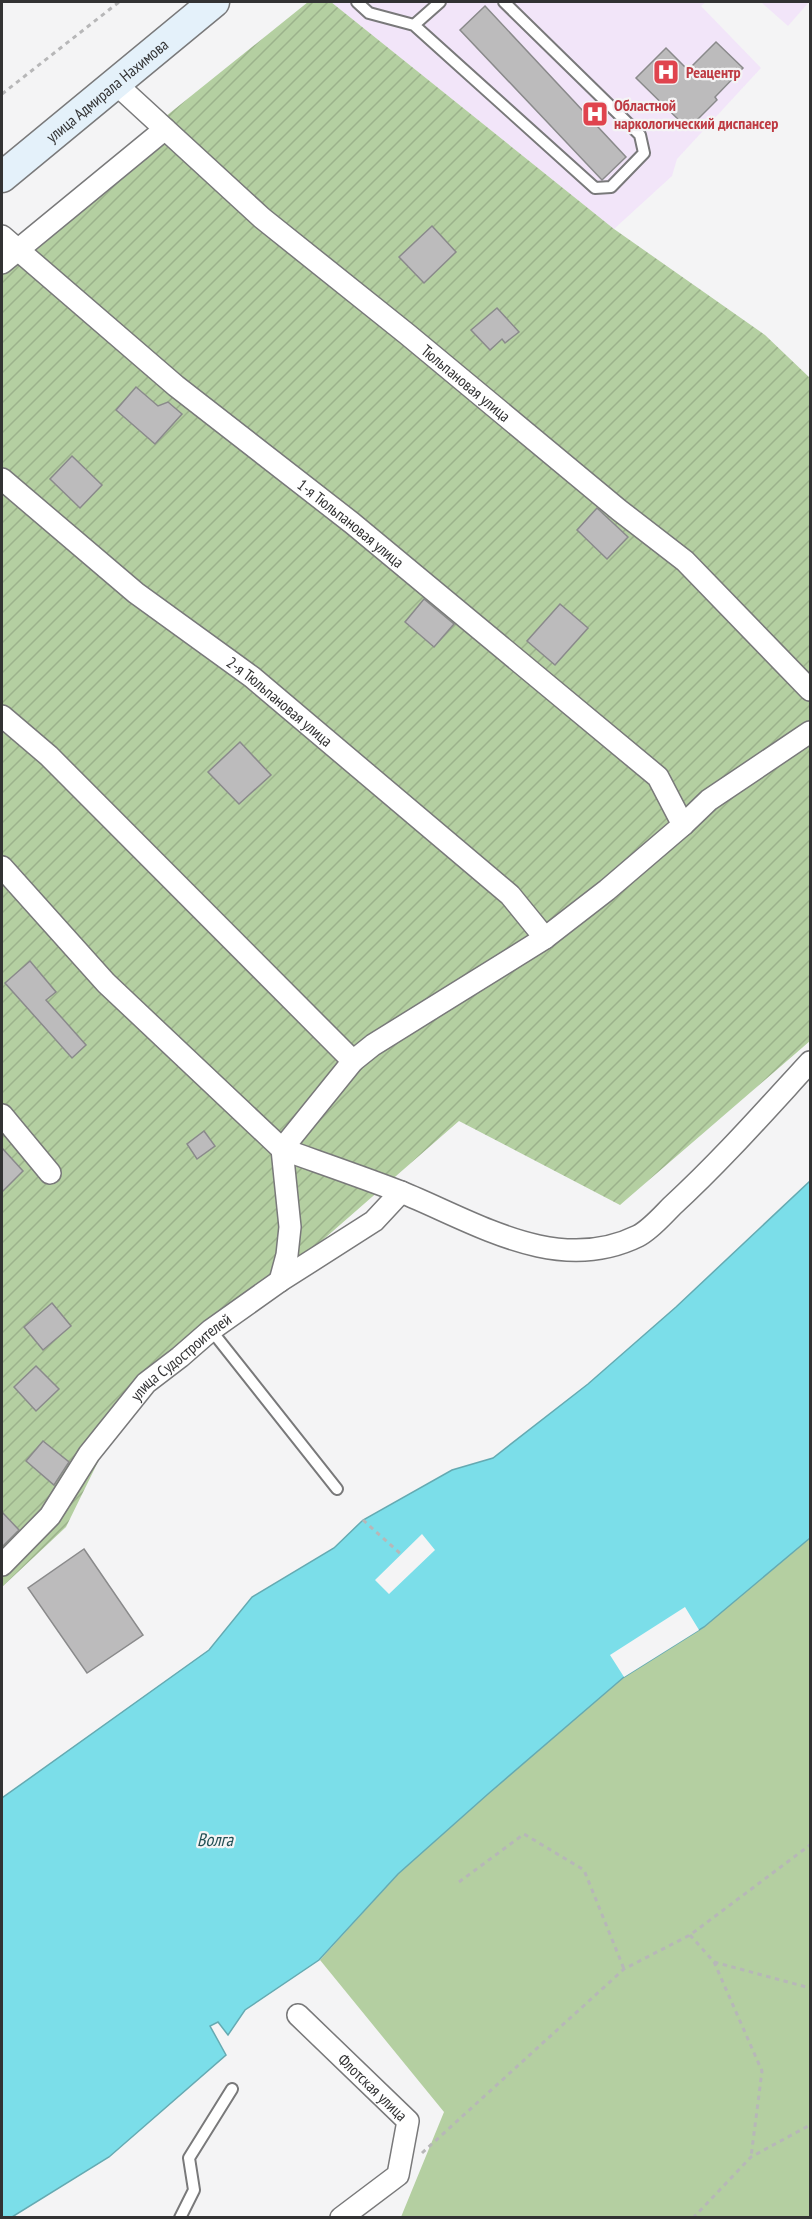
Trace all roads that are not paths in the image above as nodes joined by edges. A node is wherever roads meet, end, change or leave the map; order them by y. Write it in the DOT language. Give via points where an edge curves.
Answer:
graph roads {
  1 [pos="214,2"];
  2 [pos="357,2"];
  3 [pos="440,2"];
  4 [pos="504,2"];
  5 [pos="414,24"];
  6 [pos="115,83"];
  7 [pos="165,129"];
  8 [pos="2,177"];
  9 [pos="2,236"];
  10 [pos="19,251"];
  11 [pos="2,263"];
  12 [pos="2,479"];
  13 [pos="810,690"];
  14 [pos="2,716"];
  15 [pos="810,732"];
  16 [pos="683,825"];
  17 [pos="2,867"];
  18 [pos="545,938"];
  19 [pos="353,1061"];
  20 [pos="810,1062"];
  21 [pos="2,1115"];
  22 [pos="282,1149"];
  23 [pos="50,1173"];
  24 [pos="402,1192"];
  25 [pos="280,1281"];
  26 [pos="211,1330"];
  27 [pos="338,1489"];
  28 [pos="2,1565"];
  29 [pos="298,2015"];
  30 [pos="232,2089"];
  31 [pos="180,2217"];
  32 [pos="341,2217"];
  1 -- 6 [label="main road, улица Адмирала Нахимова"];
  2 -- 5 [label="lane" via="369,14"];
  3 -- 5 [label="lane"];
  4 -- 5 [label="lane" via="640,135 644,153 611,187 596,188"];
  6 -- 7 [label="street, Тюльпановая улица"];
  6 -- 8 [label="main road, улица Адмирала Нахимова"];
  7 -- 10 [label="street"];
  7 -- 13 [label="street, Тюльпановая улица" via="262,218 685,561"];
  9 -- 10 [label="street, 1-я Тюльпановая улица"];
  10 -- 11 [label="street"];
  10 -- 16 [label="street, 1-я Тюльпановая улица" via="176,386 352,523 657,777"];
  12 -- 18 [label="street, 2-я Тюльпановая улица" via="136,593 252,678 413,812 510,895"];
  14 -- 19 [label="street" via="49,756"];
  15 -- 16 [label="street" via="709,800"];
  16 -- 18 [label="street"];
  17 -- 22 [label="street" via="106,983"];
  18 -- 19 [label="street"];
  19 -- 22 [label="street"];
  20 -- 24 [label="street" via="699,1182 640,1235 615,1245 560,1251 535,1246 475,1225"];
  21 -- 23 [label="street"];
  22 -- 24 [label="street"];
  22 -- 25 [label="street" via="290,1227"];
  24 -- 25 [label="street, улица Судостроителей" via="374,1221"];
  25 -- 26 [label="street, улица Судостроителей"];
  26 -- 27 [label="lane"];
  26 -- 28 [label="street, улица Судостроителей" via="146,1383 89,1454 50,1516"];
  29 -- 32 [label="street, Флотская улица" via="408,2121 398,2175"];
  30 -- 31 [label="lane" via="189,2158 194,2190"];
}
